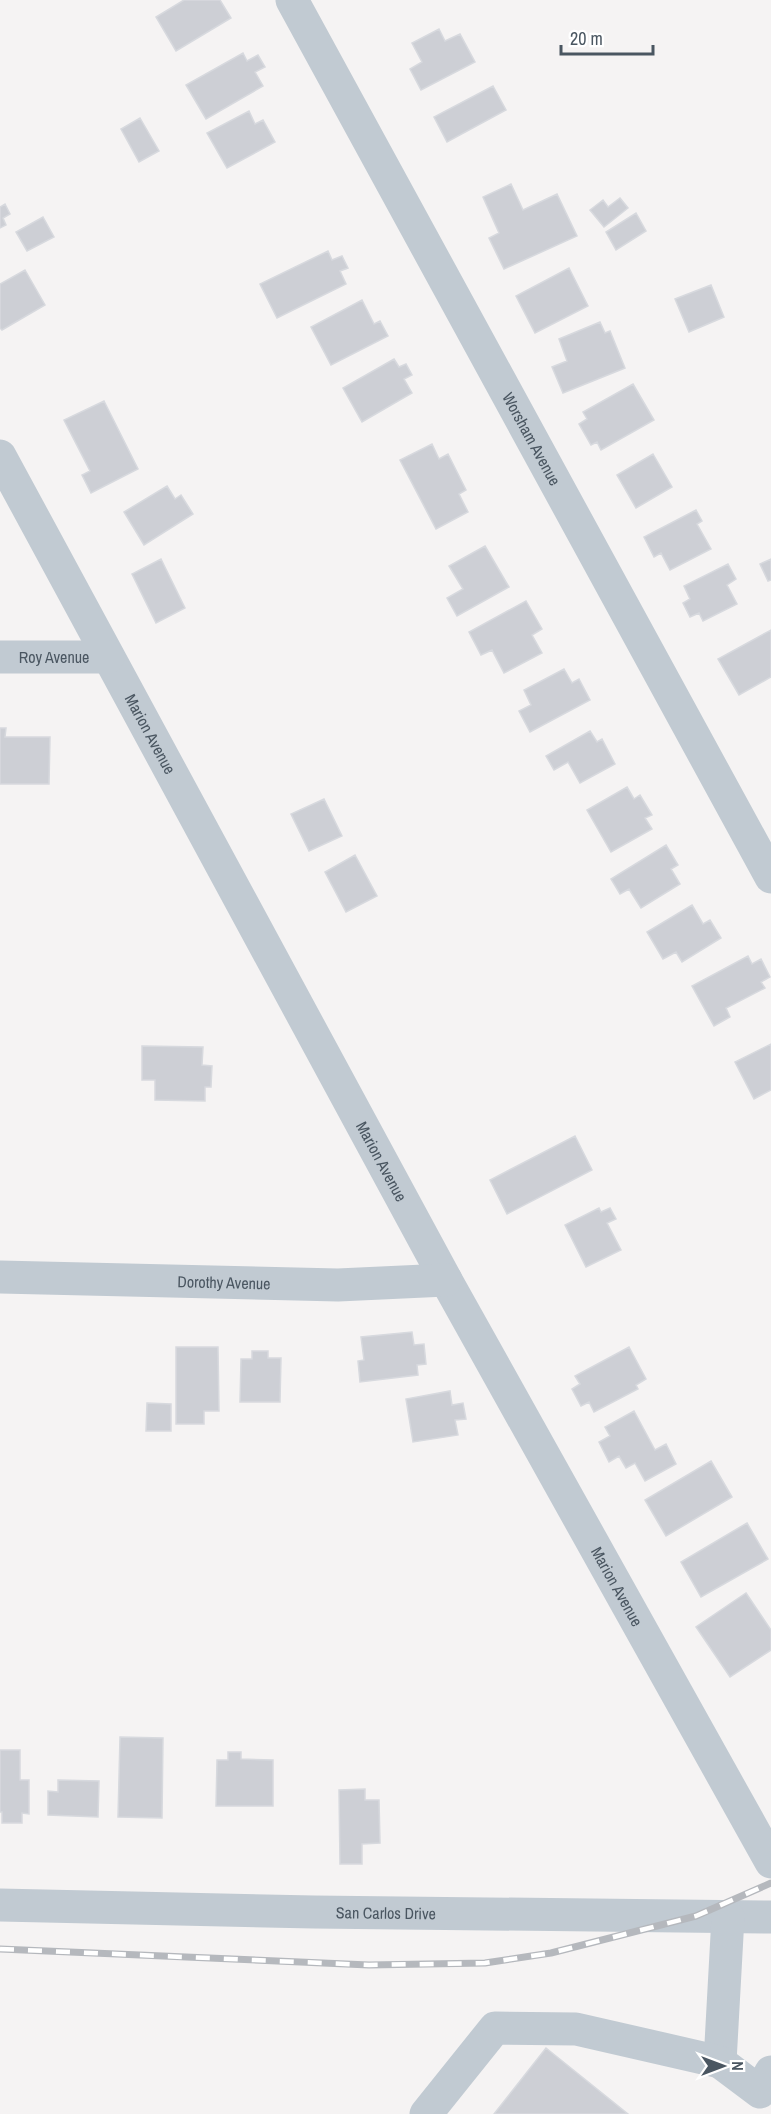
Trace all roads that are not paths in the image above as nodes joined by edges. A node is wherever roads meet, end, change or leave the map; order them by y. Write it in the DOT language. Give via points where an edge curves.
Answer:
graph roads {
  1 [pos="292,0"];
  2 [pos="0,456"];
  3 [pos="0,657"];
  4 [pos="108,657"];
  5 [pos="771,877"];
  6 [pos="0,1277"];
  7 [pos="446,1280"];
  8 [pos="771,1862"];
  9 [pos="0,1905"];
  10 [pos="728,1917"];
  11 [pos="771,1917"];
  12 [pos="720,2062"];
  13 [pos="771,2072"];
  14 [pos="426,2114"];
  1 -- 5 [label="street, Worsham Avenue"];
  2 -- 4 [label="street, Marion Avenue"];
  3 -- 4 [label="street, Roy Avenue"];
  4 -- 7 [label="street, Marion Avenue"];
  6 -- 7 [label="street, Dorothy Avenue" via="338,1285"];
  7 -- 8 [label="street, Marion Avenue"];
  9 -- 10 [label="street, San Carlos Drive"];
  10 -- 11 [label="street, San Carlos Drive"];
  10 -- 12 [label="street"];
  12 -- 13 [label="street" via="760,2092"];
  12 -- 14 [label="street" via="576,2029 495,2028"];
}
